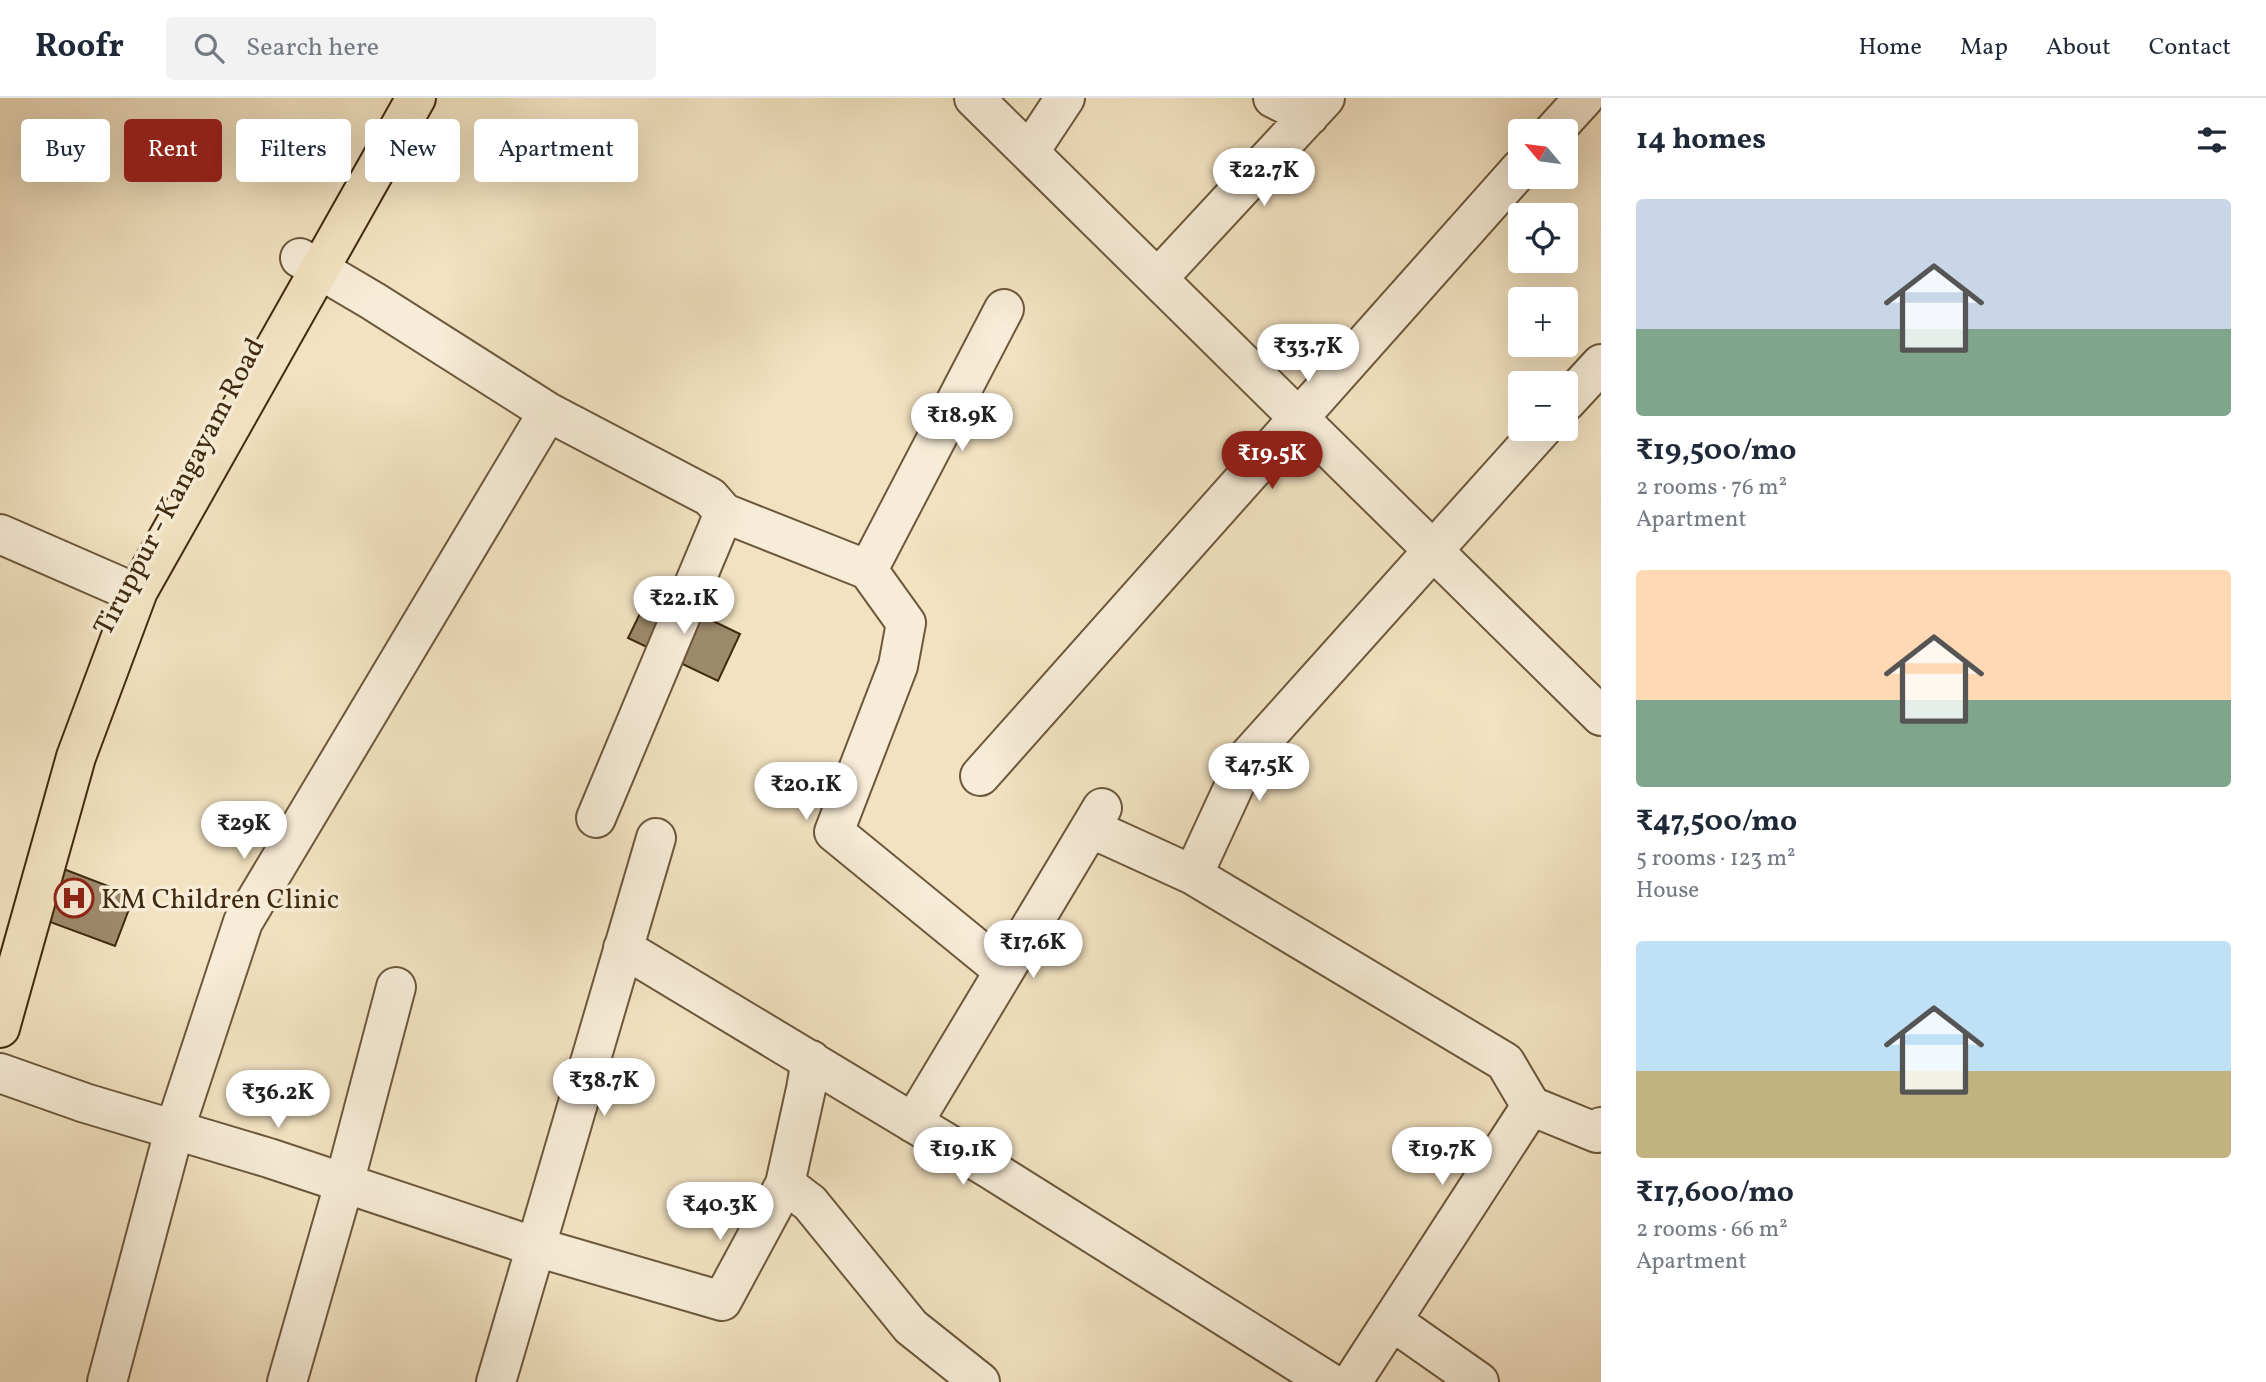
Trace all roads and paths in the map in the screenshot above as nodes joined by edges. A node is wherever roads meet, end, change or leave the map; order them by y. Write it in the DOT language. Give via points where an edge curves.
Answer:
graph roads {
  1 [pos="388,98"];
  2 [pos="416,98"];
  3 [pos="974,98"];
  4 [pos="1065,98"];
  5 [pos="1273,98"];
  6 [pos="1584,98"];
  7 [pos="1317,107"];
  8 [pos="1565,119"];
  9 [pos="1030,151"];
  10 [pos="1508,183"];
  11 [pos="309,264"];
  12 [pos="1158,278"];
  13 [pos="1004,309"];
  14 [pos="1601,364"];
  15 [pos="1578,389"];
  16 [pos="548,412"];
  17 [pos="1298,417"];
  18 [pos="1531,441"];
  19 [pos="724,513"];
  20 [pos="0,534"];
  21 [pos="1433,549"];
  22 [pos="868,570"];
  23 [pos="120,586"];
  24 [pos="1595,698"];
  25 [pos="980,776"];
  26 [pos="596,818"];
  27 [pos="656,838"];
  28 [pos="1193,875"];
  29 [pos="0,934"];
  30 [pos="623,948"];
  31 [pos="1004,971"];
  32 [pos="396,987"];
  33 [pos="0,1028"];
  34 [pos="811,1060"];
  35 [pos="0,1073"];
  36 [pos="1531,1106"];
  37 [pos="913,1122"];
  38 [pos="174,1131"];
  39 [pos="1600,1132"];
  40 [pos="344,1184"];
  41 [pos="785,1184"];
  42 [pos="536,1247"];
  43 [pos="1392,1321"];
  44 [pos="107,1382"];
  45 [pos="287,1382"];
  46 [pos="496,1382"];
  47 [pos="980,1382"];
  48 [pos="1329,1382"];
  49 [pos="1352,1382"];
  50 [pos="1479,1382"];
  1 -- 11 [label="main road, Tiruppur - Kangayam Road"];
  2 -- 11 [label="main road"];
  3 -- 9 [label="street"];
  4 -- 9 [label="street"];
  5 -- 7 [label="street"];
  6 -- 8 [label="street"];
  7 -- 12 [label="street"];
  9 -- 12 [label="street"];
  10 -- 17 [label="street"];
  11 -- 16 [label="street"];
  11 -- 23 [label="main road, Tiruppur - Kangayam Road"];
  11 -- 33 [label="main road" via="138,591 76,757"];
  12 -- 17 [label="street"];
  13 -- 22 [label="street"];
  14 -- 15 [label="street"];
  16 -- 19 [label="street" via="710,497"];
  16 -- 38 [label="street" via="243,922"];
  17 -- 21 [label="street"];
  17 -- 25 [label="street"];
  18 -- 21 [label="street"];
  19 -- 22 [label="street"];
  19 -- 26 [label="street"];
  20 -- 23 [label="street"];
  21 -- 24 [label="street"];
  21 -- 28 [label="street" via="1247,758"];
  22 -- 31 [label="street" via="906,622 898,666 834,832"];
  23 -- 29 [label="main road, Tiruppur - Kangayam Road" via="67,720"];
  27 -- 30 [label="street"];
  28 -- 31 [label="street" via="1096,818"];
  28 -- 36 [label="street" via="1505,1062"];
  30 -- 34 [label="street"];
  30 -- 42 [label="street"];
  31 -- 37 [label="street"];
  32 -- 40 [label="street"];
  34 -- 37 [label="street"];
  34 -- 41 [label="street"];
  35 -- 38 [label="street"];
  36 -- 39 [label="street"];
  36 -- 43 [label="street"];
  37 -- 48 [label="street"];
  38 -- 40 [label="street"];
  38 -- 44 [label="street"];
  40 -- 42 [label="street"];
  40 -- 45 [label="street"];
  41 -- 42 [label="street" via="722,1301"];
  41 -- 47 [label="street" via="810,1203 911,1327"];
  42 -- 46 [label="street"];
  43 -- 49 [label="street"];
  43 -- 50 [label="street"];
}
